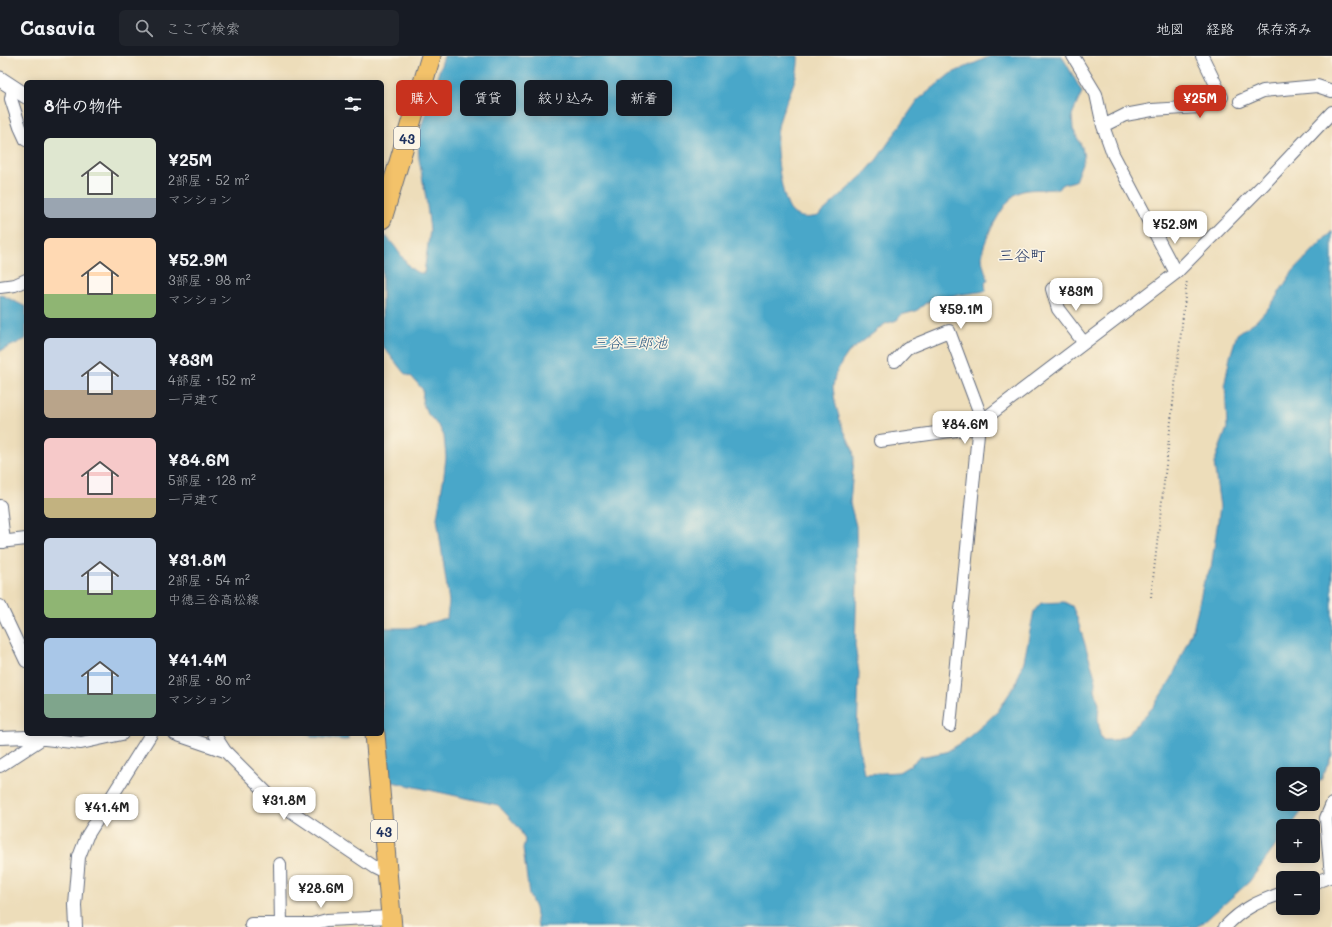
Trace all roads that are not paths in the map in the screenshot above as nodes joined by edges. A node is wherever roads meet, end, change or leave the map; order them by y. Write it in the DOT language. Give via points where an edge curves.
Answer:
graph roads {
  1 [pos="432,56"];
  2 [pos="1073,56"];
  3 [pos="1202,56"];
  4 [pos="0,79"];
  5 [pos="13,87"];
  6 [pos="1332,91"];
  7 [pos="24,95"];
  8 [pos="1240,101"];
  9 [pos="1332,112"];
  10 [pos="1103,126"];
  11 [pos="24,136"];
  12 [pos="384,212"];
  13 [pos="1181,269"];
  14 [pos="24,281"];
  15 [pos="0,287"];
  16 [pos="1052,289"];
  17 [pos="1084,343"];
  18 [pos="895,361"];
  19 [pos="982,422"];
  20 [pos="880,441"];
  21 [pos="0,506"];
  22 [pos="24,539"];
  23 [pos="2,542"];
  24 [pos="0,606"];
  25 [pos="24,657"];
  26 [pos="950,726"];
  27 [pos="112,736"];
  28 [pos="150,736"];
  29 [pos="181,736"];
  30 [pos="215,736"];
  31 [pos="376,736"];
  32 [pos="63,737"];
  33 [pos="0,738"];
  34 [pos="43,738"];
  35 [pos="225,752"];
  36 [pos="0,766"];
  37 [pos="1332,804"];
  38 [pos="280,864"];
  39 [pos="387,874"];
  40 [pos="1332,876"];
  41 [pos="1320,880"];
  42 [pos="1276,895"];
  43 [pos="392,922"];
  44 [pos="252,924"];
  45 [pos="281,925"];
  46 [pos="76,927"];
  47 [pos="1225,927"];
  1 -- 12 [label="main road, 43"];
  2 -- 10 [label="street" via="1096,94"];
  3 -- 10 [label="street" via="1222,97 1200,106 1125,115"];
  4 -- 5 [label="street"];
  5 -- 7 [label="street"];
  5 -- 11 [label="street" via="11,99"];
  6 -- 8 [label="street" via="1317,86 1263,91"];
  9 -- 13 [label="street"];
  10 -- 13 [label="street" via="1113,154"];
  13 -- 17 [label="street"];
  14 -- 15 [label="street"];
  16 -- 17 [label="street" via="1058,309"];
  17 -- 19 [label="street"];
  18 -- 19 [label="street" via="907,348 948,331"];
  19 -- 20 [label="street" via="971,428"];
  19 -- 26 [label="street"];
  21 -- 23 [label="street"];
  22 -- 23 [label="street"];
  24 -- 25 [label="street"];
  27 -- 32 [label="street" via="80,742"];
  28 -- 46 [label="street" via="84,843 79,857"];
  29 -- 35 [label="street"];
  30 -- 35 [label="street"];
  31 -- 39 [label="main road, 43"];
  32 -- 34 [label="street"];
  33 -- 34 [label="street"];
  34 -- 36 [label="street"];
  35 -- 39 [label="street" via="273,799"];
  37 -- 40 [label="street" via="1326,818"];
  38 -- 45 [label="street"];
  39 -- 43 [label="main road, 43"];
  40 -- 41 [label="street"];
  42 -- 47 [label="street" via="1259,901"];
  43 -- 45 [label="street" via="327,920 312,924"];
  44 -- 45 [label="street"];
}
